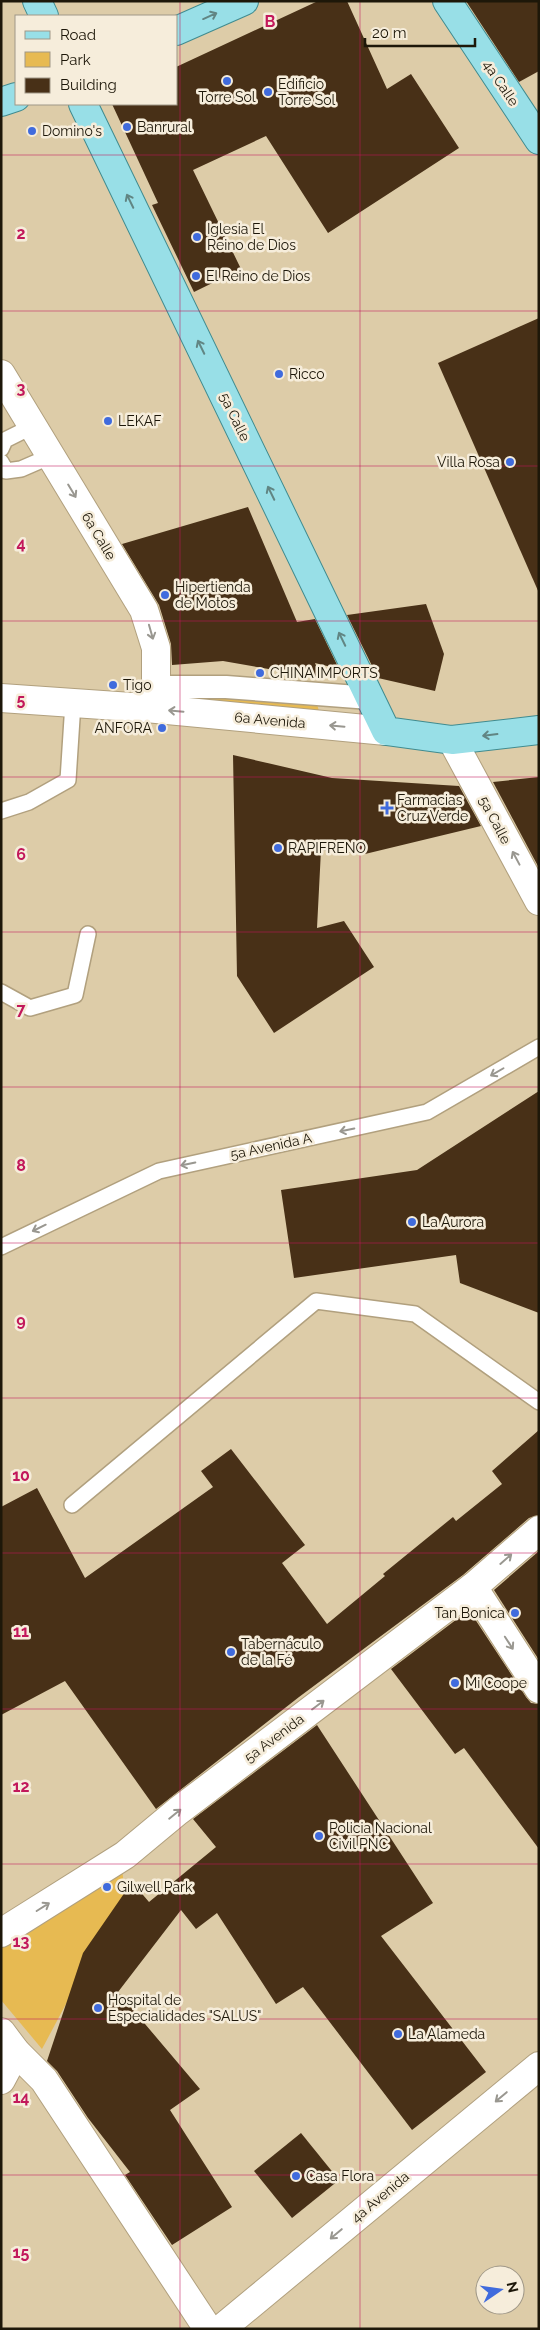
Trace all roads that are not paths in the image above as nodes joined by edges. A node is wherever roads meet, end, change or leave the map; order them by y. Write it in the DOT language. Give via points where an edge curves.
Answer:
graph roads {
  1 [pos="37,1"];
  2 [pos="244,1"];
  3 [pos="447,1"];
  4 [pos="44,15"];
  5 [pos="178,30"];
  6 [pos="15,97"];
  7 [pos="1,102"];
  8 [pos="83,105"];
  9 [pos="539,140"];
  10 [pos="1,374"];
  11 [pos="33,426"];
  12 [pos="1,449"];
  13 [pos="51,456"];
  14 [pos="1,462"];
  15 [pos="151,697"];
  16 [pos="1,698"];
  17 [pos="370,698"];
  18 [pos="73,703"];
  19 [pos="539,730"];
  20 [pos="386,731"];
  21 [pos="452,740"];
  22 [pos="1,811"];
  23 [pos="539,901"];
  24 [pos="88,934"];
  25 [pos="1,992"];
  26 [pos="539,1047"];
  27 [pos="1,1247"];
  28 [pos="539,1402"];
  29 [pos="72,1505"];
  30 [pos="539,1530"];
  31 [pos="473,1587"];
  32 [pos="539,1689"];
  33 [pos="1,1933"];
  34 [pos="9,2042"];
  35 [pos="539,2066"];
  36 [pos="1,2080"];
  37 [pos="208,2329"];
  38 [pos="221,2329"];
  1 -- 4 [label="main road"];
  5 -- 2 [label="main road, one-way"];
  3 -- 9 [label="main road, 4a Calle"];
  6 -- 7 [label="main road"];
  17 -- 8 [label="main road, 5a Calle, one-way"];
  10 -- 11 [label="street, 6a Calle"];
  11 -- 12 [label="lane" via="5,440"];
  11 -- 13 [label="street, 6a Calle"];
  13 -- 14 [label="lane" via="22,469 6,471"];
  13 -- 15 [label="street, 6a Calle, one-way" via="144,610 156,648"];
  15 -- 17 [label="street" via="226,687"];
  15 -- 18 [label="street, 6a Avenida"];
  20 -- 15 [label="street, 6a Avenida, one-way"];
  16 -- 18 [label="street, 6a Avenida"];
  17 -- 20 [label="main road, 5a Calle"];
  18 -- 22 [label="lane" via="68,780 29,802"];
  19 -- 21 [label="main road, 6a Avenida, one-way"];
  20 -- 21 [label="main road, 6a Avenida"];
  23 -- 21 [label="street, 5a Calle, one-way"];
  24 -- 25 [label="lane" via="75,996 30,1008"];
  26 -- 27 [label="lane, 5a Avenida A, one-way" via="427,1112 159,1171"];
  28 -- 29 [label="lane" via="415,1314 316,1301"];
  31 -- 30 [label="street, 5a Avenida, one-way"];
  31 -- 32 [label="street, one-way"];
  33 -- 31 [label="street, 5a Avenida, one-way" via="125,1855"];
  34 -- 36 [label="street"];
  34 -- 37 [label="street" via="44,2080"];
  35 -- 38 [label="street, 4a Avenida, one-way"];
}
